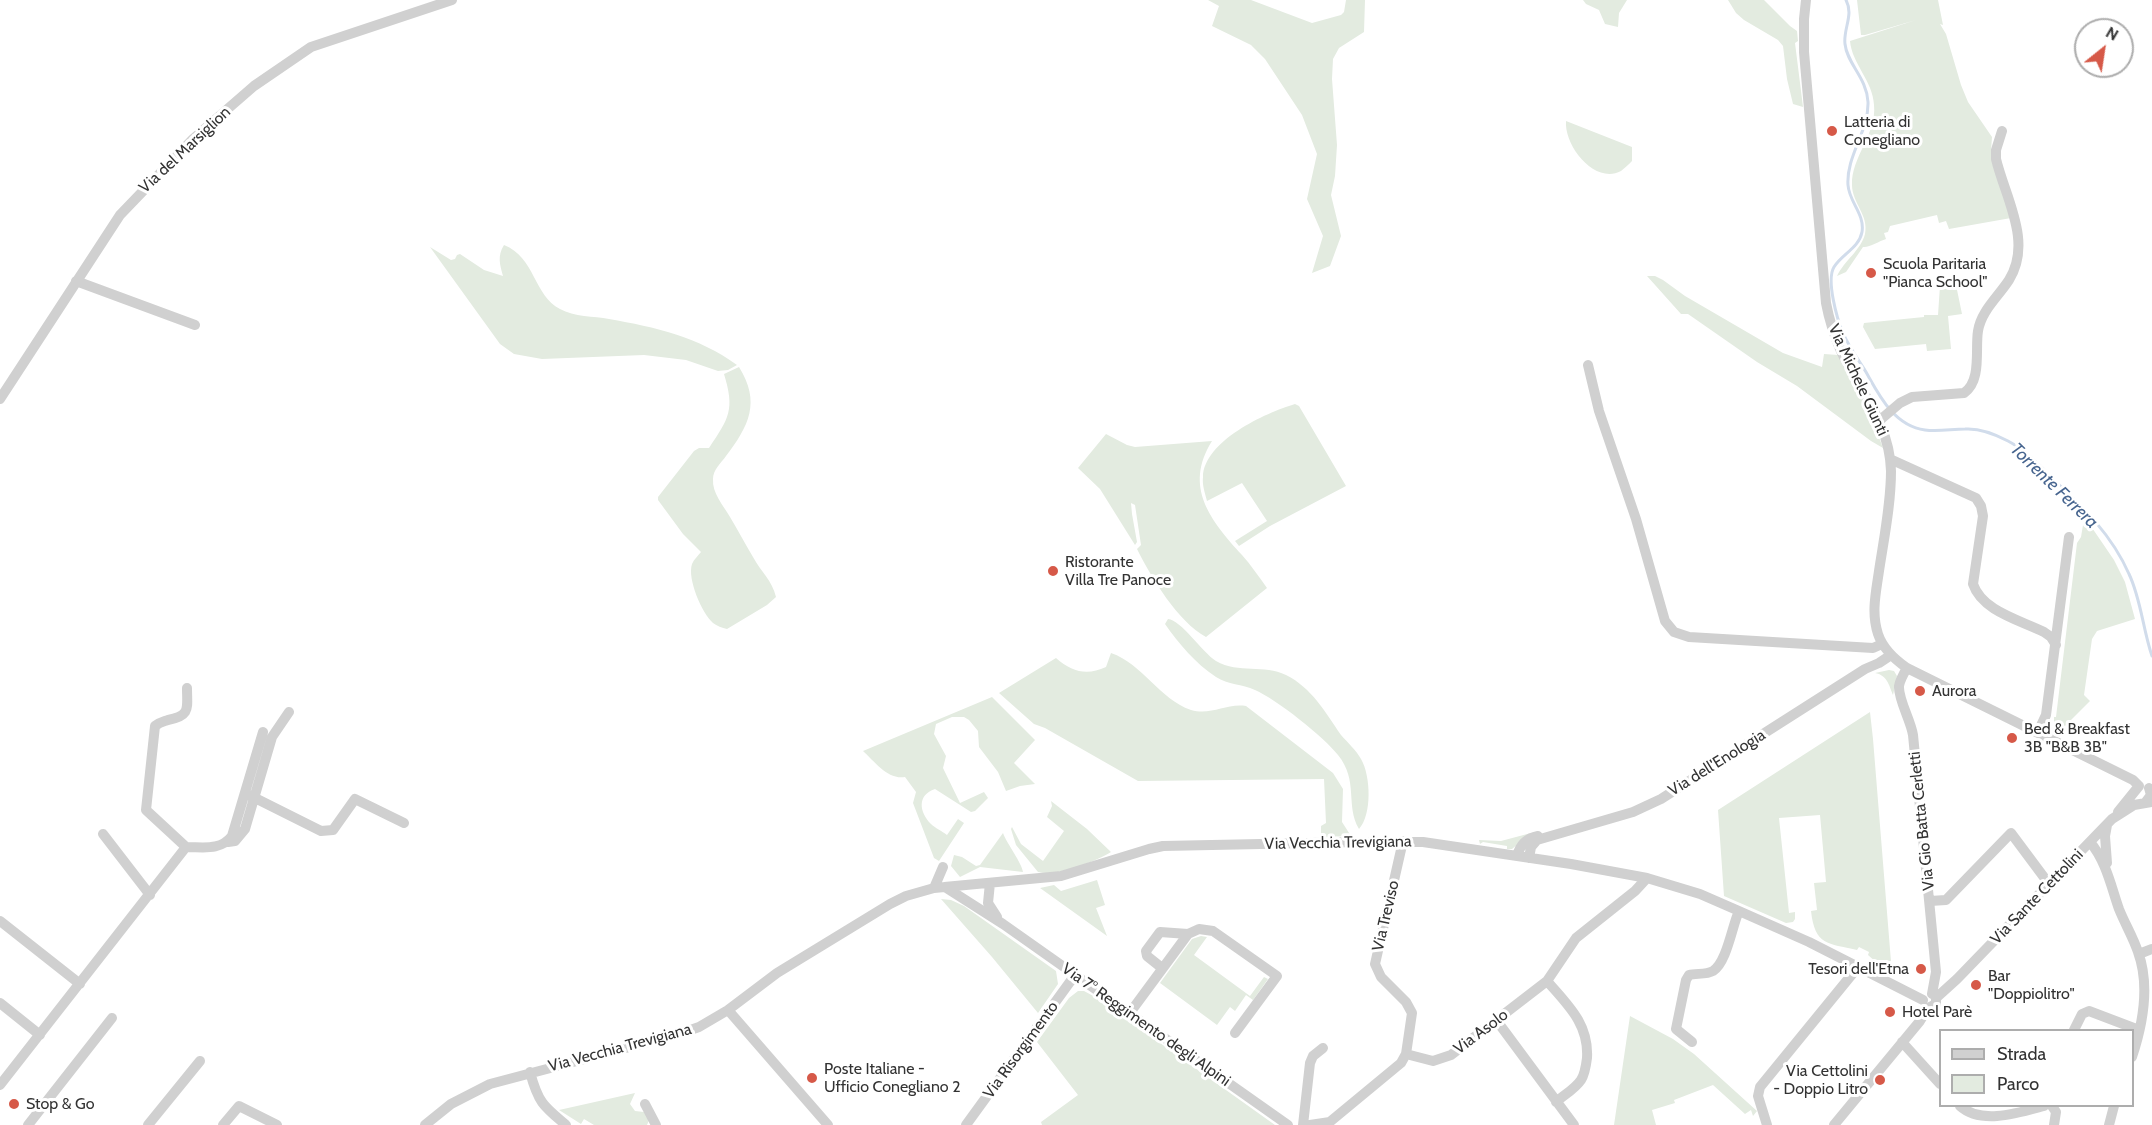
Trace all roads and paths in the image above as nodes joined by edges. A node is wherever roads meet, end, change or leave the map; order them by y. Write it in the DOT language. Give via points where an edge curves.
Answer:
graph roads {
  1 [pos="452,0"];
  2 [pos="1806,3"];
  3 [pos="2002,131"];
  4 [pos="76,282"];
  5 [pos="195,325"];
  6 [pos="1588,365"];
  7 [pos="0,399"];
  8 [pos="1887,414"];
  9 [pos="1890,459"];
  10 [pos="2069,537"];
  11 [pos="1882,644"];
  12 [pos="2056,645"];
  13 [pos="1891,655"];
  14 [pos="1907,668"];
  15 [pos="1865,669"];
  16 [pos="187,688"];
  17 [pos="289,712"];
  18 [pos="263,732"];
  19 [pos="2038,732"];
  20 [pos="2143,788"];
  21 [pos="250,795"];
  22 [pos="2147,803"];
  23 [pos="2110,822"];
  24 [pos="404,823"];
  25 [pos="103,834"];
  26 [pos="1403,841"];
  27 [pos="2090,842"];
  28 [pos="186,847"];
  29 [pos="1523,857"];
  30 [pos="943,867"];
  31 [pos="2108,872"];
  32 [pos="1647,878"];
  33 [pos="990,883"];
  34 [pos="978,884"];
  35 [pos="2049,884"];
  36 [pos="939,888"];
  37 [pos="150,895"];
  38 [pos="1930,901"];
  39 [pos="976,906"];
  40 [pos="1739,911"];
  41 [pos="0,921"];
  42 [pos="1004,924"];
  43 [pos="1188,934"];
  44 [pos="2152,949"];
  45 [pos="2139,954"];
  46 [pos="1858,967"];
  47 [pos="1162,968"];
  48 [pos="1076,975"];
  49 [pos="1935,978"];
  50 [pos="1957,979"];
  51 [pos="1547,981"];
  52 [pos="80,984"];
  53 [pos="1929,1000"];
  54 [pos="0,1003"];
  55 [pos="728,1010"];
  56 [pos="1129,1014"];
  57 [pos="112,1018"];
  58 [pos="1497,1021"];
  59 [pos="2074,1029"];
  60 [pos="2139,1030"];
  61 [pos="1235,1033"];
  62 [pos="40,1035"];
  63 [pos="1692,1042"];
  64 [pos="1902,1042"];
  65 [pos="1323,1048"];
  66 [pos="2134,1052"];
  67 [pos="1406,1054"];
  68 [pos="200,1061"];
  69 [pos="530,1072"];
  70 [pos="1939,1082"];
  71 [pos="0,1085"];
  72 [pos="1556,1102"];
  73 [pos="645,1104"];
  74 [pos="2040,1107"];
  75 [pos="2053,1107"];
  76 [pos="2114,1107"];
  77 [pos="1962,1108"];
  78 [pos="271,1124"];
  79 [pos="1328,1124"];
  80 [pos="28,1125"];
  81 [pos="148,1125"];
  82 [pos="223,1125"];
  83 [pos="425,1125"];
  84 [pos="566,1125"];
  85 [pos="656,1125"];
  86 [pos="828,1125"];
  87 [pos="966,1125"];
  88 [pos="1288,1125"];
  89 [pos="1304,1125"];
  90 [pos="1310,1125"];
  91 [pos="1574,1125"];
  92 [pos="1767,1125"];
  93 [pos="1834,1125"];
  94 [pos="2054,1125"];
  95 [pos="2109,1125"];
  1 -- 4 [label="street, Via del Marsiglion" via="311,46 254,86 130,202"];
  2 -- 8 [label="street, Via Michele Giunti" via="1804,52 1826,303 1841,351"];
  3 -- 8 [label="street" via="1996,159 2015,221 2017,259 2009,280 1980,323 1972,384 1964,393 1912,397"];
  4 -- 5 [label="street"];
  4 -- 7 [label="street, Via del Marsiglion"];
  6 -- 11 [label="street" via="1599,411 1670,629 1689,637 1873,648"];
  8 -- 9 [label="street, Via Michele Giunti" via="1885,432"];
  9 -- 11 [label="street, Via Michele Giunti" via="1891,489 1874,610"];
  9 -- 12 [label="street" via="1976,498 1983,516 1973,584 1976,593 1989,605 2044,632"];
  10 -- 12 [label="street"];
  11 -- 13 [label="street, Via Michele Giunti"];
  11 -- 15 [label="street, Via dell'Enologia"];
  12 -- 19 [label="street" via="2046,715"];
  13 -- 14 [label="street, Via Michele Giunti"];
  13 -- 15 [label="street, Via dell'Enologia"];
  14 -- 19 [label="street, Via Michele Giunti"];
  14 -- 38 [label="street, Via Gio Batta Cerletti" via="1899,691 1913,735"];
  15 -- 29 [label="street, Via dell'Enologia" via="1660,799 1633,812 1528,839 1519,851"];
  16 -- 28 [label="street" via="186,714 155,726 146,810"];
  17 -- 21 [label="street" via="272,737"];
  18 -- 21 [label="street"];
  19 -- 20 [label="street, Via Michele Giunti"];
  20 -- 22 [label="street" via="2135,800"];
  20 -- 23 [label="street"];
  21 -- 24 [label="street" via="321,831 333,830 355,799"];
  21 -- 28 [label="street" via="228,842 215,848"];
  22 -- 23 [label="street, Via Sante Cettolini" via="2134,805"];
  23 -- 27 [label="street, Via Sante Cettolini"];
  23 -- 31 [label="street" via="2105,836"];
  25 -- 37 [label="street"];
  26 -- 29 [label="street, Via Vecchia Trevigiana"];
  26 -- 33 [label="street, Via Vecchia Trevigiana" via="1163,846 1061,876"];
  26 -- 67 [label="street, Via Treviso" via="1375,964 1381,977 1412,1013"];
  27 -- 31 [label="street"];
  27 -- 35 [label="street, Via Sante Cettolini"];
  28 -- 37 [label="street"];
  29 -- 32 [label="street, Via Vecchia Trevigiana"];
  30 -- 36 [label="street"];
  31 -- 45 [label="street"];
  32 -- 40 [label="street, Via Vecchia Trevigiana"];
  32 -- 51 [label="street, Via Asolo" via="1576,938"];
  33 -- 34 [label="street, Via Vecchia Trevigiana"];
  33 -- 42 [label="street, Via 7° Reggimento degli Alpini" via="990,908"];
  34 -- 36 [label="street, Via Vecchia Trevigiana"];
  34 -- 39 [label="street" via="972,896"];
  35 -- 38 [label="street" via="2011,833 1946,900"];
  35 -- 50 [label="street, Via Sante Cettolini"];
  36 -- 39 [label="street, Via 7° Reggimento degli Alpini"];
  36 -- 55 [label="street, Via Vecchia Trevigiana" via="890,904 777,973"];
  37 -- 52 [label="street"];
  38 -- 49 [label="street, Via Gio Batta Cerletti"];
  39 -- 42 [label="street, Via 7° Reggimento degli Alpini"];
  40 -- 46 [label="street, Via Vecchia Trevigiana"];
  40 -- 63 [label="street" via="1716,968 1689,975 1686,980 1676,1029"];
  41 -- 52 [label="street"];
  42 -- 48 [label="street, Via 7° Reggimento degli Alpini"];
  43 -- 47 [label="street"];
  43 -- 47 [label="street" via="1160,932 1146,951"];
  43 -- 61 [label="street" via="1199,929 1213,931 1277,976"];
  44 -- 45 [label="street"];
  45 -- 60 [label="street" via="2144,984"];
  46 -- 53 [label="street, Via Vecchia Trevigiana"];
  46 -- 92 [label="street" via="1760,1087 1758,1096"];
  47 -- 56 [label="street"];
  48 -- 56 [label="street, Via 7° Reggimento degli Alpini"];
  48 -- 87 [label="street, Via Risorgimento"];
  49 -- 50 [label="street"];
  49 -- 53 [label="street, Via Gio Batta Cerletti"];
  50 -- 53 [label="street, Via Sante Cettolini"];
  51 -- 58 [label="street, Via Asolo"];
  51 -- 72 [label="street" via="1580,1021 1587,1042 1583,1077"];
  52 -- 62 [label="street"];
  53 -- 64 [label="street, Via Sante Cettolini" via="1920,1021"];
  54 -- 62 [label="street"];
  55 -- 69 [label="street, Via Vecchia Trevigiana" via="679,1034"];
  55 -- 86 [label="street"];
  56 -- 88 [label="street, Via 7° Reggimento degli Alpini"];
  57 -- 80 [label="street"];
  58 -- 67 [label="street, Via Asolo" via="1445,1059 1433,1061"];
  58 -- 72 [label="street"];
  59 -- 60 [label="street" via="2082,1014 2089,1011"];
  60 -- 66 [label="street"];
  62 -- 71 [label="street"];
  64 -- 70 [label="street"];
  64 -- 93 [label="street, Via Sante Cettolini"];
  65 -- 89 [label="street" via="1310,1063"];
  67 -- 79 [label="street" via="1401,1063"];
  68 -- 81 [label="street"];
  69 -- 83 [label="street, Via Vecchia Trevigiana" via="471,1092"];
  69 -- 84 [label="street" via="541,1103"];
  72 -- 91 [label="street"];
  73 -- 85 [label="street"];
  74 -- 77 [label="street" via="2004,1117 1975,1117"];
  75 -- 94 [label="street"];
  76 -- 95 [label="street"];
  78 -- 82 [label="street" via="239,1107"];
  79 -- 90 [label="street"];
}
